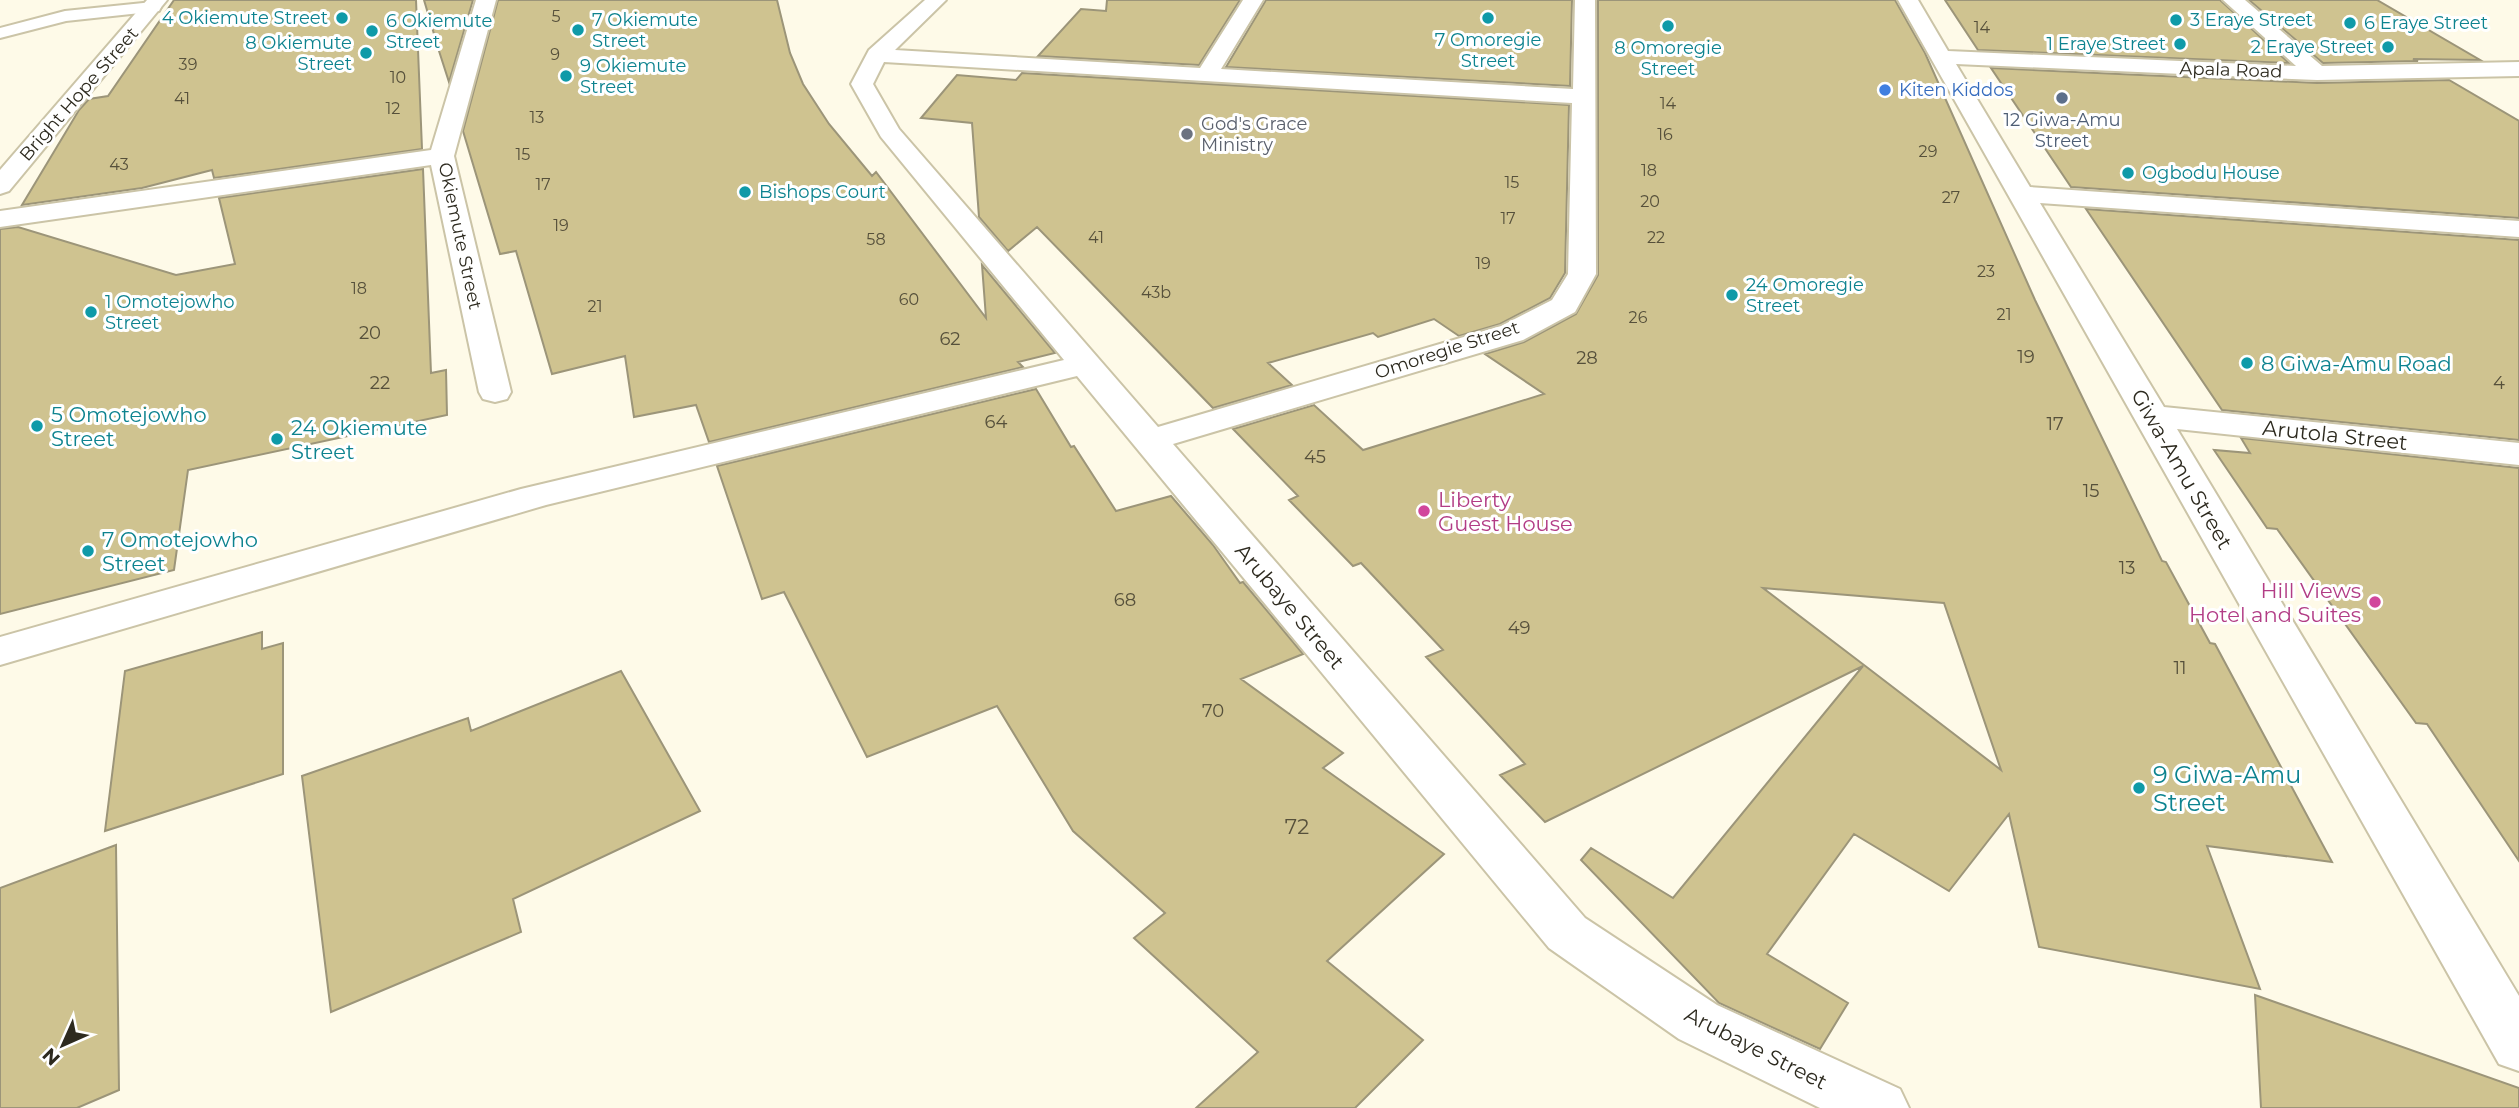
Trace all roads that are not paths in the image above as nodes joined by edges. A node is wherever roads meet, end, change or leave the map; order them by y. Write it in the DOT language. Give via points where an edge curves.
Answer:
graph roads {
  1 [pos="486,0"];
  2 [pos="936,0"];
  3 [pos="1253,0"];
  4 [pos="1585,0"];
  5 [pos="1908,0"];
  6 [pos="2233,0"];
  7 [pos="155,4"];
  8 [pos="0,33"];
  9 [pos="877,55"];
  10 [pos="1943,57"];
  11 [pos="2519,69"];
  12 [pos="1208,73"];
  13 [pos="2317,73"];
  14 [pos="1585,97"];
  15 [pos="442,156"];
  16 [pos="0,186"];
  17 [pos="2022,194"];
  18 [pos="0,219"];
  19 [pos="2519,229"];
  20 [pos="1086,364"];
  21 [pos="495,392"];
  22 [pos="2151,416"];
  23 [pos="1150,440"];
  24 [pos="2519,454"];
  25 [pos="0,651"];
  26 [pos="2519,1046"];
  27 [pos="1880,1108"];
  1 -- 15 [label="street, Okiemute Street"];
  2 -- 9 [label="street, Arubaye Street"];
  3 -- 12 [label="street"];
  4 -- 14 [label="street, Omoregie Street"];
  5 -- 10 [label="street, Giwa-Amu Street"];
  6 -- 13 [label="street"];
  7 -- 8 [label="lane" via="65,16"];
  7 -- 16 [label="street, Bright Hope Street"];
  9 -- 12 [label="street"];
  9 -- 20 [label="street, Arubaye Street" via="862,84 888,132"];
  10 -- 13 [label="street, Apala Road"];
  10 -- 17 [label="street, Giwa-Amu Street"];
  11 -- 13 [label="street, Apala Road"];
  12 -- 14 [label="street"];
  14 -- 23 [label="street, Omoregie Street" via="1582,274 1564,306 1512,333"];
  15 -- 18 [label="street"];
  15 -- 21 [label="street, Okiemute Street"];
  17 -- 19 [label="street"];
  17 -- 22 [label="street, Giwa-Amu Street"];
  20 -- 23 [label="street, Arubaye Street"];
  20 -- 25 [label="street" via="534,497"];
  22 -- 24 [label="street, Arutola Street"];
  22 -- 26 [label="street, Giwa-Amu Street"];
  23 -- 27 [label="street, Arubaye Street" via="1567,933 1698,1022"];
}
